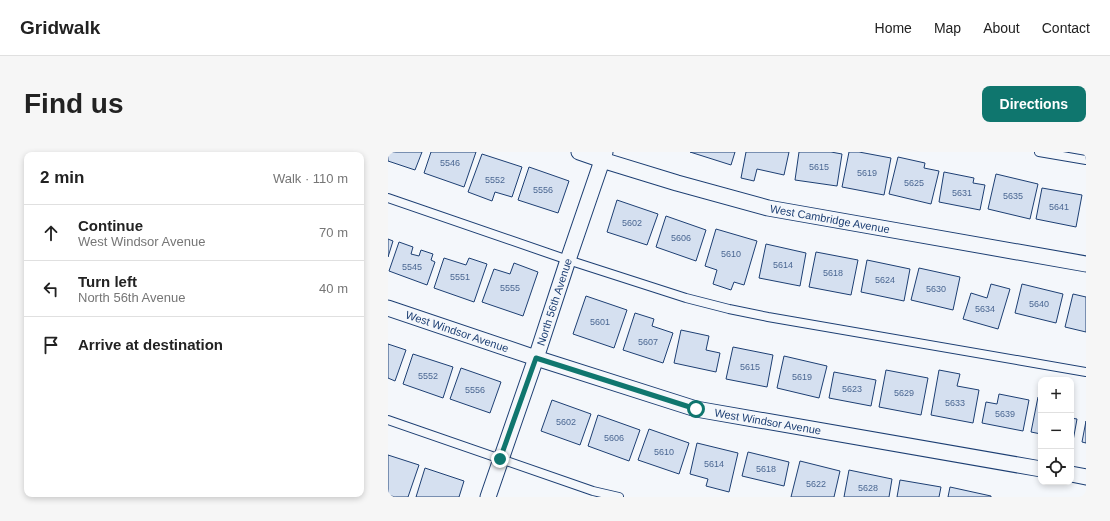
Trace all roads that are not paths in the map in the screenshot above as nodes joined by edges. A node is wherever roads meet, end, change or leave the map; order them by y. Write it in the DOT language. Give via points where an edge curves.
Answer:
graph roads {
  1 [pos="579,152"];
  2 [pos="1039,152"];
  3 [pos="604,156"];
  4 [pos="1086,160"];
  5 [pos="388,198"];
  6 [pos="568,260"];
  7 [pos="1086,264"];
  8 [pos="388,308"];
  9 [pos="536,358"];
  10 [pos="1086,372"];
  11 [pos="388,420"];
  12 [pos="500,459"];
  13 [pos="1038,468"];
  14 [pos="1074,475"];
  15 [pos="1086,477"];
  16 [pos="488,497"];
  17 [pos="619,497"];
  1 -- 3 [label="street, West Cambridge Avenue"];
  2 -- 4 [label="lane"];
  3 -- 6 [label="street, North 56th Avenue"];
  3 -- 7 [label="street, West Cambridge Avenue" via="677,183 768,208"];
  5 -- 6 [label="lane"];
  6 -- 9 [label="street, North 56th Avenue"];
  6 -- 10 [label="lane" via="729,309"];
  8 -- 9 [label="street, West Windsor Avenue"];
  9 -- 12 [label="street, North 56th Avenue"];
  9 -- 13 [label="street, West Windsor Avenue" via="696,409"];
  11 -- 12 [label="lane"];
  12 -- 16 [label="street, North 56th Avenue"];
  12 -- 17 [label="lane" via="593,491"];
  14 -- 15 [label="street"];
}
